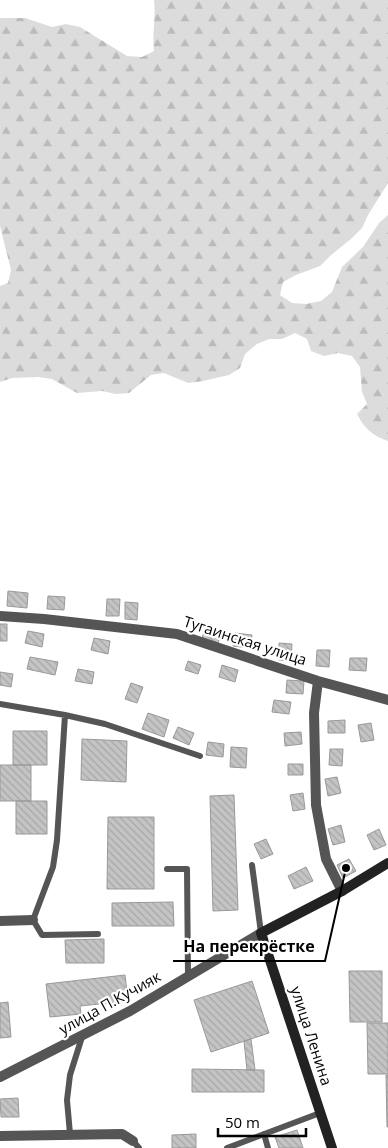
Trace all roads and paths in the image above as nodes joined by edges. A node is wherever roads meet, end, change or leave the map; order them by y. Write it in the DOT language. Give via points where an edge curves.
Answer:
graph roads {
  1 [pos="0,616"];
  2 [pos="318,681"];
  3 [pos="388,700"];
  4 [pos="0,704"];
  5 [pos="65,715"];
  6 [pos="200,756"];
  7 [pos="388,863"];
  8 [pos="252,865"];
  9 [pos="167,869"];
  10 [pos="342,890"];
  11 [pos="33,920"];
  12 [pos="0,921"];
  13 [pos="261,933"];
  14 [pos="98,934"];
  15 [pos="188,976"];
  16 [pos="82,1037"];
  17 [pos="0,1077"];
  18 [pos="320,1113"];
  19 [pos="70,1134"];
  20 [pos="264,1134"];
  21 [pos="0,1136"];
  22 [pos="136,1144"];
  23 [pos="227,1148"];
  24 [pos="268,1148"];
  25 [pos="332,1148"];
  1 -- 2 [label="street, Тугаинская улица" via="176,634"];
  2 -- 3 [label="street, Тугаинская улица"];
  2 -- 10 [label="street" via="314,712 316,805 326,859"];
  4 -- 5 [label="lane"];
  5 -- 6 [label="lane" via="105,724"];
  5 -- 11 [label="lane" via="56,849"];
  7 -- 10 [label="street, улица П.Кучияк"];
  8 -- 13 [label="lane"];
  9 -- 15 [label="lane" via="187,869"];
  10 -- 13 [label="street, улица П.Кучияк"];
  11 -- 12 [label="street"];
  11 -- 14 [label="lane" via="42,935"];
  13 -- 15 [label="street, улица П.Кучияк"];
  13 -- 18 [label="street, улица Ленина"];
  15 -- 16 [label="street, улица П.Кучияк"];
  16 -- 17 [label="street, улица П.Кучияк"];
  16 -- 19 [label="lane" via="70,1075 67,1100"];
  18 -- 20 [label="lane"];
  18 -- 25 [label="street, улица Ленина"];
  19 -- 21 [label="street"];
  19 -- 22 [label="street" via="122,1134"];
  20 -- 23 [label="lane"];
  20 -- 24 [label="lane"];
}
